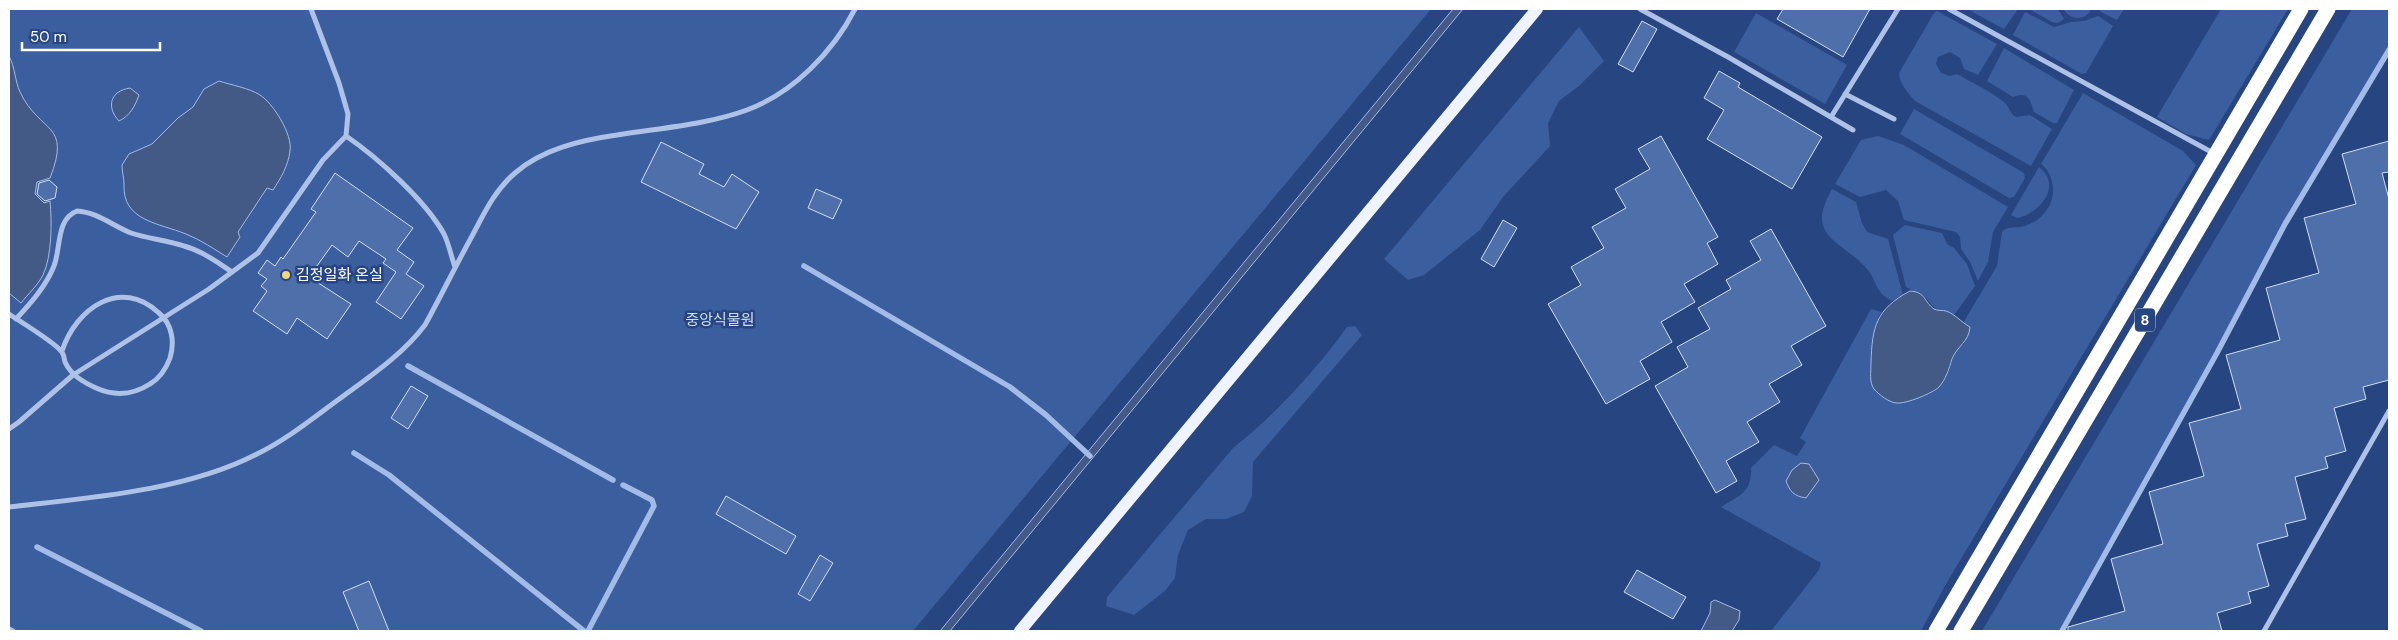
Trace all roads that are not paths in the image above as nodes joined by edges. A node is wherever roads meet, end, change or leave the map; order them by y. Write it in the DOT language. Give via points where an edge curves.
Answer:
graph roads {
  1 [pos="311,9"];
  2 [pos="856,9"];
  3 [pos="1537,9"];
  4 [pos="1640,9"];
  5 [pos="1898,9"];
  6 [pos="1949,9"];
  7 [pos="2301,9"];
  8 [pos="2328,9"];
  9 [pos="1845,94"];
  10 [pos="1831,117"];
  11 [pos="1894,119"];
  12 [pos="1852,130"];
  13 [pos="346,136"];
  14 [pos="2215,154"];
  15 [pos="455,267"];
  16 [pos="232,272"];
  17 [pos="9,314"];
  18 [pos="164,317"];
  19 [pos="16,319"];
  20 [pos="62,351"];
  21 [pos="73,375"];
  22 [pos="2389,411"];
  23 [pos="9,429"];
  24 [pos="9,507"];
  25 [pos="9,628"];
  26 [pos="13,631"];
  27 [pos="1020,631"];
  28 [pos="1936,631"];
  29 [pos="1961,631"];
  30 [pos="2264,631"];
  1 -- 13 [label="street" via="348,114"];
  2 -- 15 [label="street" via="814,65 760,104 734,114 597,138 566,146 533,160 516,172 492,198"];
  3 -- 27 [label="main road"];
  4 -- 10 [label="street"];
  5 -- 9 [label="street"];
  6 -- 14 [label="street"];
  7 -- 14 [label="highway, 8"];
  8 -- 29 [label="highway, 8"];
  9 -- 10 [label="street"];
  9 -- 11 [label="street"];
  10 -- 12 [label="street"];
  13 -- 15 [label="street" via="415,197 444,234"];
  13 -- 16 [label="street" via="323,160 258,253"];
  14 -- 28 [label="highway, 8"];
  15 -- 24 [label="street" via="414,340 318,415 257,455 196,477 134,491"];
  16 -- 18 [label="street"];
  16 -- 19 [label="street" via="200,252 150,240 97,216 77,211 66,218 55,265 46,282"];
  17 -- 19 [label="street"];
  18 -- 20 [label="street" via="136,297 114,297 92,308 82,318 70,331"];
  18 -- 21 [label="street"];
  18 -- 21 [label="street" via="172,339 172,352 167,367 151,384 127,393 112,394"];
  19 -- 20 [label="street"];
  20 -- 21 [label="street"];
  21 -- 23 [label="street"];
  22 -- 30 [label="street"];
  25 -- 26 [label="street"];
}
